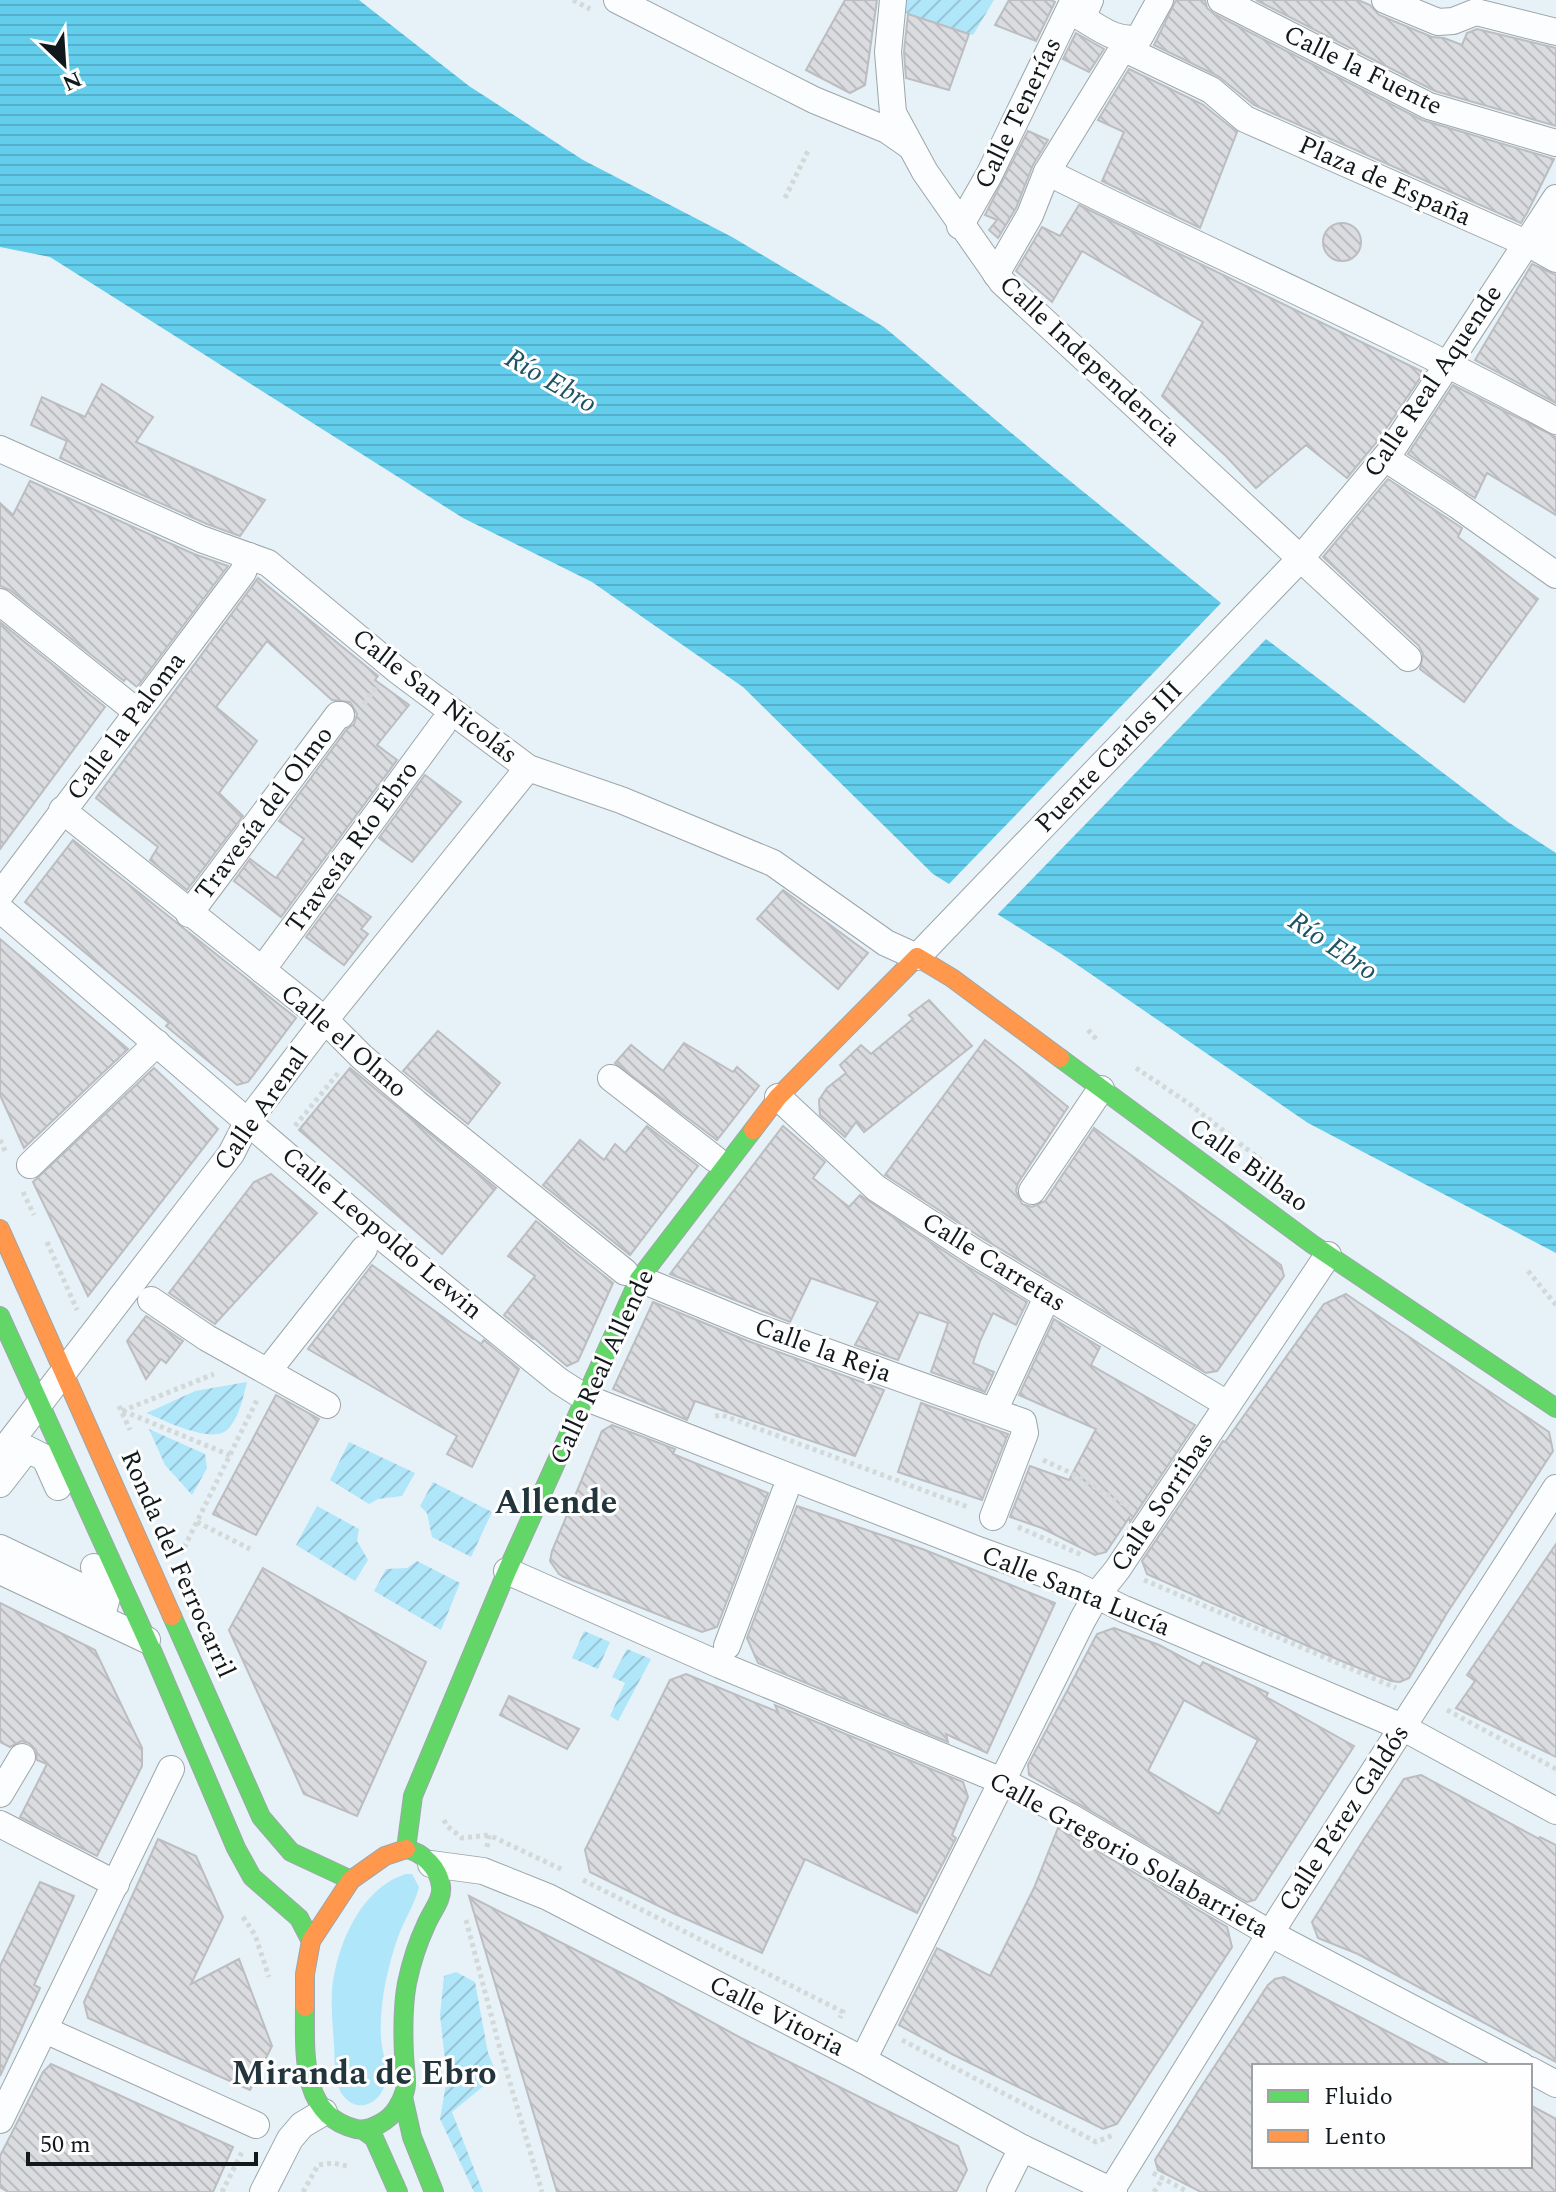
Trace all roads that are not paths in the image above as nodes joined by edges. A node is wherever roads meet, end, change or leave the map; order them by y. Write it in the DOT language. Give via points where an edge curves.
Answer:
graph roads {
  1 [pos="617,0"];
  2 [pos="893,0"];
  3 [pos="1074,0"];
  4 [pos="1090,0"];
  5 [pos="1160,0"];
  6 [pos="1221,0"];
  7 [pos="1385,0"];
  8 [pos="1556,32"];
  9 [pos="1126,43"];
  10 [pos="1556,143"];
  11 [pos="910,146"];
  12 [pos="1047,172"];
  13 [pos="1556,198"];
  14 [pos="960,226"];
  15 [pos="1545,232"];
  16 [pos="1556,259"];
  17 [pos="996,274"];
  18 [pos="1450,364"];
  19 [pos="1556,421"];
  20 [pos="0,449"];
  21 [pos="1385,458"];
  22 [pos="249,556"];
  23 [pos="1301,558"];
  24 [pos="1556,575"];
  25 [pos="0,602"];
  26 [pos="1408,658"];
  27 [pos="136,711"];
  28 [pos="341,715"];
  29 [pos="443,724"];
  30 [pos="528,768"];
  31 [pos="62,810"];
  32 [pos="0,895"];
  33 [pos="0,909"];
  34 [pos="189,914"];
  35 [pos="917,957"];
  36 [pos="262,970"];
  37 [pos="325,1020"];
  38 [pos="157,1043"];
  39 [pos="611,1078"];
  40 [pos="1101,1089"];
  41 [pos="778,1097"];
  42 [pos="248,1121"];
  43 [pos="715,1159"];
  44 [pos="20,1163"];
  45 [pos="1032,1191"];
  46 [pos="0,1229"];
  47 [pos="364,1249"];
  48 [pos="1328,1255"];
  49 [pos="625,1272"];
  50 [pos="652,1284"];
  51 [pos="1047,1297"];
  52 [pos="151,1300"];
  53 [pos="0,1316"];
  54 [pos="263,1369"];
  55 [pos="63,1371"];
  56 [pos="584,1397"];
  57 [pos="39,1402"];
  58 [pos="1227,1404"];
  59 [pos="327,1405"];
  60 [pos="1556,1408"];
  61 [pos="994,1411"];
  62 [pos="0,1455"];
  63 [pos="0,1484"];
  64 [pos="1556,1488"];
  65 [pos="785,1492"];
  66 [pos="993,1517"];
  67 [pos="0,1548"];
  68 [pos="0,1571"];
  69 [pos="507,1571"];
  70 [pos="1096,1596"];
  71 [pos="147,1640"];
  72 [pos="727,1646"];
  73 [pos="1402,1727"];
  74 [pos="22,1757"];
  75 [pos="171,1769"];
  76 [pos="1002,1781"];
  77 [pos="0,1794"];
  78 [pos="1556,1811"];
  79 [pos="0,1824"];
  80 [pos="406,1849"];
  81 [pos="431,1864"];
  82 [pos="351,1880"];
  83 [pos="116,1884"];
  84 [pos="1271,1934"];
  85 [pos="311,1941"];
  86 [pos="45,2030"];
  87 [pos="863,2060"];
  88 [pos="1518,2064"];
  89 [pos="1532,2071"];
  90 [pos="1556,2084"];
  91 [pos="403,2097"];
  92 [pos="324,2112"];
  93 [pos="0,2120"];
  94 [pos="256,2125"];
  95 [pos="363,2130"];
  96 [pos="1022,2148"];
  97 [pos="1113,2191"];
  98 [pos="263,2192"];
  99 [pos="398,2192"];
  100 [pos="434,2192"];
  101 [pos="1000,2192"];
  1 -- 11 [label="street" via="814,100 887,130"];
  2 -- 11 [label="street, Calle Independencia" via="888,52 893,113"];
  3 -- 14 [label="street, Calle Tenerías"];
  4 -- 9 [label="street, Plaza de España" via="1082,18"];
  5 -- 9 [label="street" via="1139,38"];
  6 -- 10 [label="street, Calle la Fuente" via="1429,106"];
  7 -- 8 [label="street" via="1438,22 1476,12"];
  9 -- 12 [label="street"];
  9 -- 15 [label="street, Plaza de España" via="1211,90 1245,119"];
  11 -- 14 [label="street, Calle Independencia"];
  12 -- 17 [label="street" via="1030,215"];
  12 -- 18 [label="street"];
  13 -- 15 [label="street, Calle Real Aquende"];
  14 -- 17 [label="street, Calle Independencia"];
  15 -- 16 [label="street" via="1538,249"];
  15 -- 18 [label="street, Calle Real Aquende"];
  17 -- 23 [label="street, Calle Independencia"];
  18 -- 19 [label="street"];
  18 -- 21 [label="street, Calle Real Aquende"];
  20 -- 22 [label="street, Calle San Nicolás"];
  21 -- 23 [label="street, Calle Real Aquende"];
  21 -- 24 [label="street"];
  22 -- 27 [label="street, Calle la Paloma" via="243,572"];
  22 -- 30 [label="street, Calle San Nicolás" via="268,563 397,670"];
  23 -- 26 [label="street, Calle Independencia"];
  23 -- 35 [label="street, Puente Carlos III"];
  25 -- 27 [label="street"];
  27 -- 31 [label="street, Calle la Paloma"];
  28 -- 34 [label="street, Travesía del Olmo"];
  29 -- 36 [label="street, Travesía Río Ebro"];
  30 -- 35 [label="street, Calle San Nicolás" via="773,863 886,943"];
  30 -- 37 [label="street, Calle Arenal"];
  31 -- 32 [label="street, Calle la Paloma"];
  31 -- 34 [label="street, Calle el Olmo"];
  33 -- 38 [label="street, Calle Leopoldo Lewin"];
  34 -- 36 [label="street, Calle el Olmo"];
  35 -- 40 [label="main road, Calle Bilbao"];
  35 -- 41 [label="main road, Calle Real Allende"];
  36 -- 37 [label="street, Calle el Olmo"];
  37 -- 42 [label="street, Calle Arenal"];
  37 -- 49 [label="street, Calle el Olmo" via="416,1103"];
  38 -- 42 [label="street, Calle Leopoldo Lewin"];
  38 -- 44 [label="street"];
  39 -- 43 [label="street"];
  40 -- 45 [label="street"];
  40 -- 48 [label="main road, Calle Bilbao"];
  41 -- 51 [label="street, Calle Carretas" via="876,1188"];
  41 -- 56 [label="main road, Calle Real Allende" via="639,1279"];
  42 -- 55 [label="street, Calle Arenal" via="231,1154"];
  42 -- 56 [label="street, Calle Leopoldo Lewin" via="377,1233"];
  46 -- 55 [label="main road, Ronda del Ferrocarril"];
  47 -- 54 [label="street"];
  48 -- 58 [label="street, Calle Sorribas"];
  48 -- 60 [label="main road, Calle Bilbao"];
  50 -- 61 [label="street, Calle la Reja"];
  51 -- 58 [label="street, Calle Carretas"];
  51 -- 61 [label="street"];
  52 -- 54 [label="street"];
  53 -- 57 [label="main road"];
  54 -- 59 [label="street"];
  55 -- 57 [label="street, Calle Arenal"];
  55 -- 82 [label="main road, Ronda del Ferrocarril" via="261,1817 291,1852"];
  56 -- 69 [label="main road, Calle Real Allende"];
  56 -- 70 [label="street, Calle Santa Lucía"];
  57 -- 62 [label="street, Calle Arenal"];
  57 -- 71 [label="main road"];
  58 -- 70 [label="street, Calle Sorribas"];
  61 -- 66 [label="street, Calle la Reja" via="1023,1422 1025,1433"];
  63 -- 67 [label="street" via="27,1449 45,1458 107,1597 104,1608 91,1600 92,1592"];
  64 -- 73 [label="street, Calle Pérez Galdós"];
  65 -- 72 [label="street"];
  68 -- 71 [label="street"];
  69 -- 76 [label="street, Calle Gregorio Solabarrieta"];
  69 -- 80 [label="main road, Calle Real Allende" via="413,1796"];
  70 -- 73 [label="street, Calle Santa Lucía"];
  70 -- 76 [label="street, Calle Sorribas"];
  71 -- 85 [label="main road" via="236,1848 252,1877 299,1918"];
  73 -- 78 [label="street, Calle Santa Lucía"];
  73 -- 84 [label="street, Calle Pérez Galdós"];
  74 -- 77 [label="street"];
  75 -- 83 [label="street"];
  76 -- 84 [label="street, Calle Gregorio Solabarrieta"];
  76 -- 87 [label="street, Calle Sorribas"];
  79 -- 83 [label="street"];
  80 -- 81 [label="main road"];
  80 -- 82 [label="main road" via="385,1856"];
  81 -- 87 [label="street, Calle Vitoria" via="483,1871 548,1897"];
  81 -- 91 [label="main road" via="442,1894 425,1926 407,1984 408,2079"];
  82 -- 85 [label="main road"];
  83 -- 86 [label="street"];
  84 -- 88 [label="street, Calle Gregorio Solabarrieta"];
  84 -- 97 [label="street, Calle Pérez Galdós"];
  85 -- 92 [label="main road" via="304,2001 307,2075"];
  86 -- 93 [label="street"];
  86 -- 94 [label="street"];
  87 -- 96 [label="street, Calle Vitoria"];
  89 -- 90 [label="street"];
  91 -- 95 [label="main road" via="395,2112"];
  91 -- 100 [label="main road"];
  92 -- 95 [label="main road"];
  92 -- 98 [label="street" via="290,2139"];
  95 -- 99 [label="main road" via="374,2138"];
  96 -- 97 [label="street, Calle Vitoria"];
  96 -- 101 [label="street"];
}
